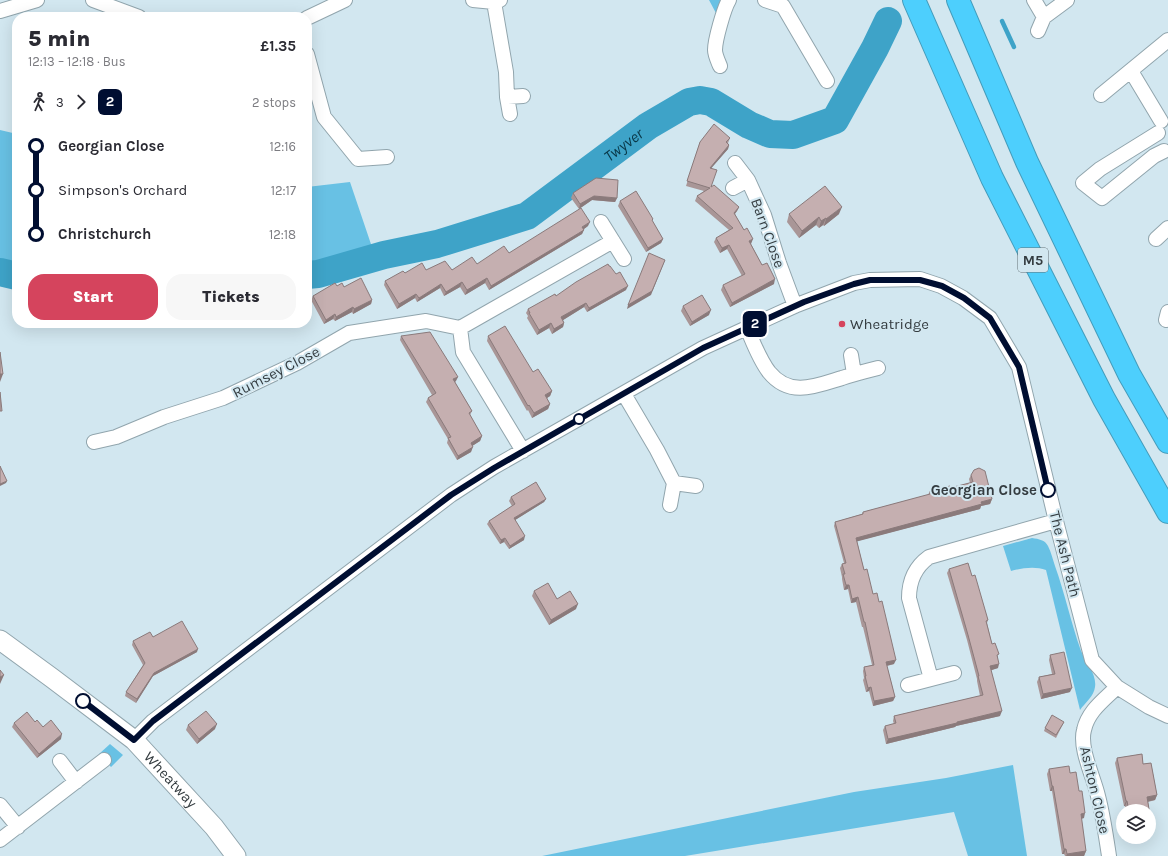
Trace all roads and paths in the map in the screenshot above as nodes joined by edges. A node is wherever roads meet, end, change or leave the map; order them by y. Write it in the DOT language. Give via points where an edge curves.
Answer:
graph roads {
  1 [pos="36,0"];
  2 [pos="92,0"];
  3 [pos="345,0"];
  4 [pos="473,0"];
  5 [pos="729,0"];
  6 [pos="765,0"];
  7 [pos="914,0"];
  8 [pos="958,0"];
  9 [pos="1034,0"];
  10 [pos="1067,0"];
  11 [pos="497,1"];
  12 [pos="0,11"];
  13 [pos="125,12"];
  14 [pos="312,16"];
  15 [pos="1044,17"];
  16 [pos="1038,31"];
  17 [pos="1168,40"];
  18 [pos="720,66"];
  19 [pos="1131,71"];
  20 [pos="312,73"];
  21 [pos="827,81"];
  22 [pos="1101,95"];
  23 [pos="523,96"];
  24 [pos="506,97"];
  25 [pos="510,114"];
  26 [pos="1164,151"];
  27 [pos="387,157"];
  28 [pos="735,163"];
  29 [pos="748,180"];
  30 [pos="733,188"];
  31 [pos="601,222"];
  32 [pos="1168,228"];
  33 [pos="1156,239"];
  34 [pos="613,241"];
  35 [pos="624,259"];
  36 [pos="795,306"];
  37 [pos="1168,312"];
  38 [pos="1168,318"];
  39 [pos="460,328"];
  40 [pos="747,328"];
  41 [pos="852,355"];
  42 [pos="878,368"];
  43 [pos="854,374"];
  44 [pos="624,394"];
  45 [pos="94,442"];
  46 [pos="1168,442"];
  47 [pos="523,451"];
  48 [pos="674,483"];
  49 [pos="696,486"];
  50 [pos="670,504"];
  51 [pos="1168,512"];
  52 [pos="1056,521"];
  53 [pos="0,640"];
  54 [pos="954,673"];
  55 [pos="930,679"];
  56 [pos="908,684"];
  57 [pos="1117,687"];
  58 [pos="1168,716"];
  59 [pos="134,740"];
  60 [pos="104,760"];
  61 [pos="60,761"];
  62 [pos="76,782"];
  63 [pos="0,805"];
  64 [pos="18,827"];
  65 [pos="0,840"];
  66 [pos="236,856"];
  67 [pos="1109,856"];
  1 -- 12 [label="street"];
  2 -- 13 [label="street"];
  3 -- 14 [label="street"];
  4 -- 11 [label="street"];
  5 -- 18 [label="street" via="715,51"];
  6 -- 21 [label="street" via="783,6"];
  7 -- 51 [label="highway, M5" via="992,178 1104,400"];
  8 -- 46 [label="highway, M5" via="1027,162 1129,374"];
  9 -- 15 [label="street"];
  10 -- 15 [label="street"];
  11 -- 24 [label="street" via="506,72"];
  15 -- 16 [label="street"];
  17 -- 19 [label="street"];
  19 -- 22 [label="street"];
  19 -- 26 [label="street" via="1159,127 1083,183 1102,198 1154,156"];
  20 -- 27 [label="street" via="324,117 358,159"];
  23 -- 24 [label="street"];
  24 -- 25 [label="street"];
  28 -- 29 [label="street, Barn Close"];
  29 -- 30 [label="street"];
  29 -- 36 [label="street, Barn Close" via="764,215 778,263"];
  31 -- 34 [label="street"];
  32 -- 33 [label="street"];
  34 -- 35 [label="street"];
  34 -- 39 [label="street"];
  36 -- 40 [label="street, The Ash Path"];
  36 -- 52 [label="street, The Ash Path" via="870,280 920,280 942,286 964,298 990,318 1019,367"];
  37 -- 38 [label="street" via="1166,320"];
  39 -- 45 [label="street, Rumsey Close" via="426,321 349,333 297,363 224,398 164,417 116,437"];
  39 -- 47 [label="street" via="462,352"];
  40 -- 43 [label="street" via="762,363 775,378 787,385 811,388"];
  40 -- 44 [label="street, The Ash Path" via="703,348"];
  41 -- 43 [label="street"];
  42 -- 43 [label="street"];
  44 -- 47 [label="street, The Ash Path"];
  44 -- 48 [label="street"];
  47 -- 59 [label="street, The Ash Path" via="451,495 153,721"];
  48 -- 49 [label="street"];
  48 -- 50 [label="street"];
  52 -- 55 [label="street" via="929,558 918,566 910,586 909,598"];
  52 -- 57 [label="street, The Ash Path" via="1092,660"];
  53 -- 59 [label="street, Wheatway"];
  54 -- 55 [label="street"];
  55 -- 56 [label="street"];
  57 -- 58 [label="street, The Ash Path"];
  57 -- 67 [label="street, Ashton Close" via="1096,706 1083,731"];
  59 -- 66 [label="street, Wheatway" via="214,827"];
  60 -- 62 [label="street"];
  61 -- 62 [label="street"];
  62 -- 64 [label="street"];
  63 -- 64 [label="street"];
  64 -- 65 [label="street"];
}
